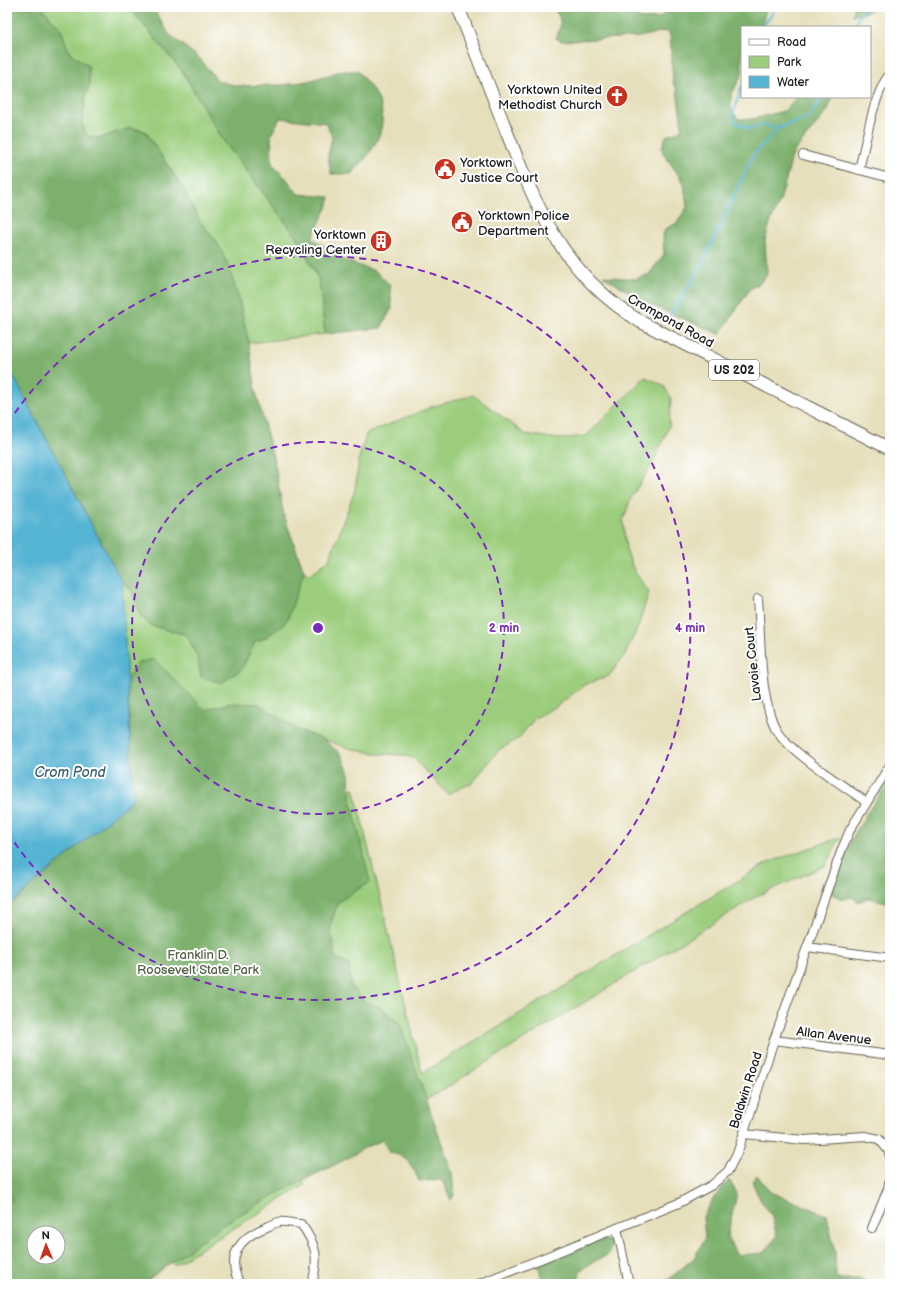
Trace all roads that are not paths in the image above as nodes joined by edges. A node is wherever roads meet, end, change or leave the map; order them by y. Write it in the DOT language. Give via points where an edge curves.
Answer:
graph roads {
  1 [pos="458,7"];
  2 [pos="890,74"];
  3 [pos="803,155"];
  4 [pos="859,170"];
  5 [pos="890,178"];
  6 [pos="890,449"];
  7 [pos="758,599"];
  8 [pos="890,765"];
  9 [pos="866,802"];
  10 [pos="807,948"];
  11 [pos="890,958"];
  12 [pos="774,1040"];
  13 [pos="890,1055"];
  14 [pos="744,1134"];
  15 [pos="890,1156"];
  16 [pos="890,1179"];
  17 [pos="617,1228"];
  18 [pos="872,1228"];
  19 [pos="240,1284"];
  20 [pos="312,1284"];
  21 [pos="480,1284"];
  22 [pos="629,1284"];
  1 -- 6 [label="highway, Crompond Road / US 202" via="540,212 565,253 586,279 616,306 641,322"];
  2 -- 4 [label="street" via="878,99"];
  3 -- 4 [label="street"];
  4 -- 5 [label="street"];
  7 -- 9 [label="street, Lavoie Court" via="764,686 777,729 809,761"];
  8 -- 9 [label="street, Baldwin Road"];
  9 -- 10 [label="street, Baldwin Road" via="842,849"];
  10 -- 11 [label="street"];
  10 -- 12 [label="street, Baldwin Road"];
  12 -- 13 [label="street, Allan Avenue"];
  12 -- 14 [label="street, Baldwin Road"];
  14 -- 15 [label="street" via="804,1140 865,1136 879,1139"];
  14 -- 17 [label="street, Baldwin Road" via="733,1163 722,1178 679,1203"];
  16 -- 18 [label="street"];
  17 -- 21 [label="street, Baldwin Road"];
  17 -- 22 [label="street"];
  19 -- 20 [label="street" via="236,1276 236,1252 244,1238 279,1222 301,1224 311,1238 317,1254"];
}
